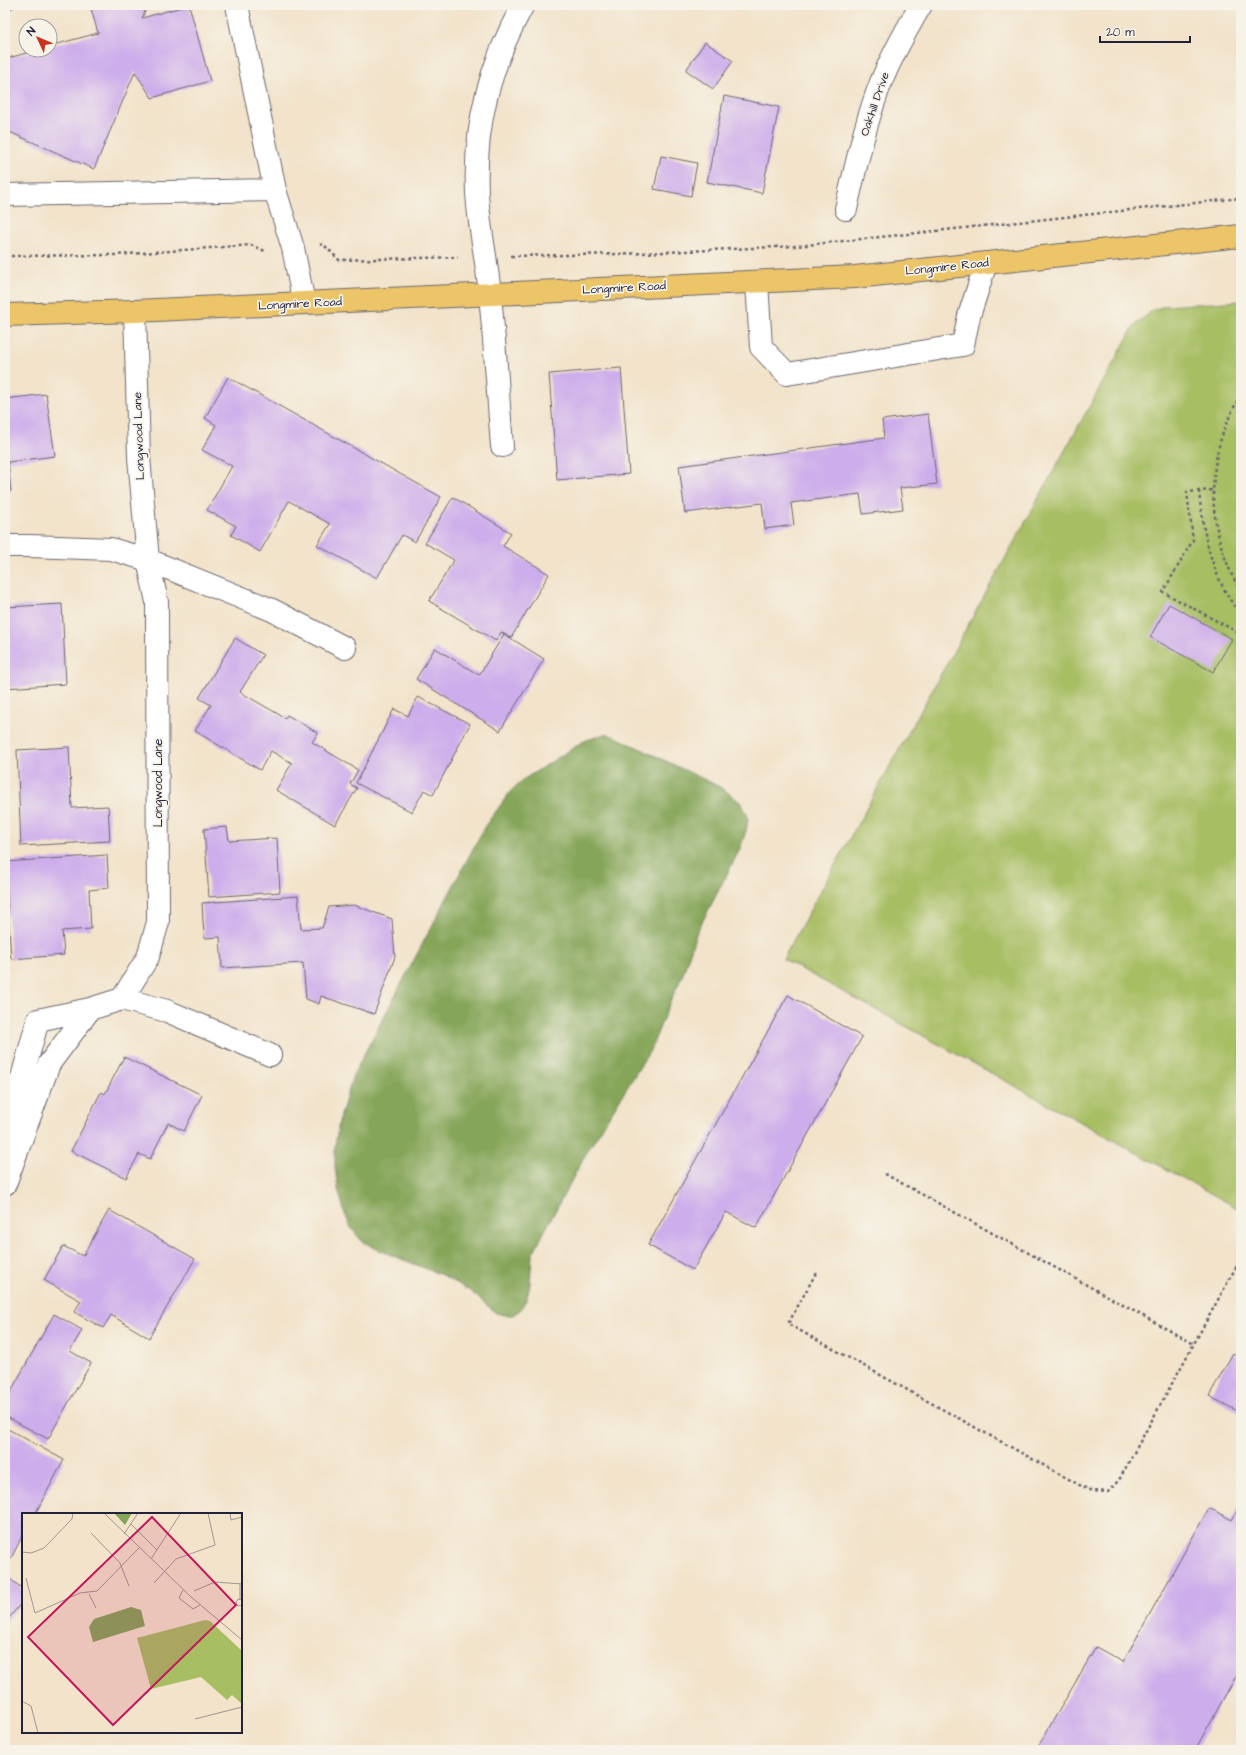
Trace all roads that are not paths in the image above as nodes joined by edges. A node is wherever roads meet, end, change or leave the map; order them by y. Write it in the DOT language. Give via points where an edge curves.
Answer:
graph roads {
  1 [pos="237,5"];
  2 [pos="523,5"];
  3 [pos="921,5"];
  4 [pos="275,190"];
  5 [pos="5,194"];
  6 [pos="846,209"];
  7 [pos="1241,236"];
  8 [pos="986,263"];
  9 [pos="757,282"];
  10 [pos="490,294"];
  11 [pos="304,304"];
  12 [pos="135,312"];
  13 [pos="5,315"];
  14 [pos="502,446"];
  15 [pos="5,546"];
  16 [pos="148,560"];
  17 [pos="345,648"];
  18 [pos="122,999"];
  19 [pos="90,1009"];
  20 [pos="270,1055"];
  21 [pos="5,1139"];
  22 [pos="5,1184"];
  1 -- 4 [label="street"];
  2 -- 10 [label="street" via="488,84 480,121 477,194"];
  3 -- 6 [label="street, Oakhill Drive" via="878,89 865,128"];
  4 -- 5 [label="street"];
  4 -- 11 [label="street" via="293,248"];
  7 -- 8 [label="main road, Longmire Road"];
  8 -- 9 [label="main road, Longmire Road" via="855,277"];
  8 -- 9 [label="street" via="969,316 964,345 787,374 761,346"];
  9 -- 10 [label="main road, Longmire Road"];
  10 -- 11 [label="main road, Longmire Road"];
  10 -- 14 [label="street"];
  11 -- 12 [label="main road, Longmire Road"];
  12 -- 13 [label="main road, Longmire Road"];
  12 -- 16 [label="street, Longwood Lane" via="139,457"];
  15 -- 16 [label="street" via="111,549"];
  16 -- 17 [label="street" via="272,610"];
  16 -- 18 [label="street, Longwood Lane" via="157,602 158,922 148,957"];
  18 -- 19 [label="street"];
  18 -- 20 [label="street" via="167,1011"];
  19 -- 21 [label="street" via="38,1020"];
  19 -- 22 [label="street" via="49,1064"];
}
